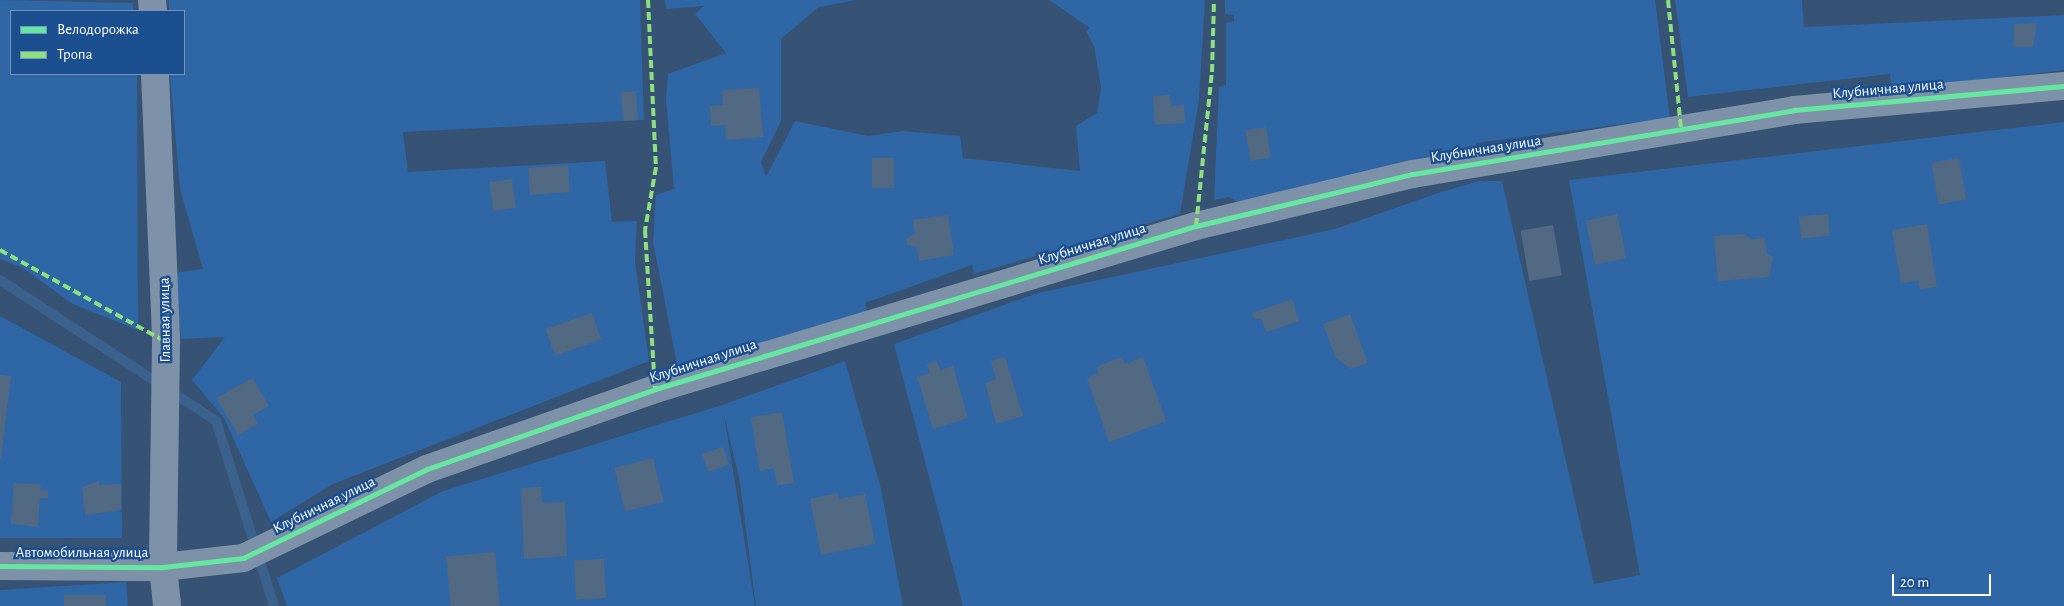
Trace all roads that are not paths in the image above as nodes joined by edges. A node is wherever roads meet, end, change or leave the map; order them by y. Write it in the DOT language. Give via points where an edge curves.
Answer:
graph roads {
  1 [pos="155,75"];
  2 [pos="2064,86"];
  3 [pos="0,566"];
  4 [pos="163,567"];
  5 [pos="167,606"];
  1 -- 4 [label="street, Главная улица" via="166,342"];
  2 -- 4 [label="street, Клубничная улица" via="1785,112 1413,174 1196,226 646,392 427,469 244,558"];
  3 -- 4 [label="street, Автомобильная улица"];
  4 -- 5 [label="street, Главная улица"];
}
